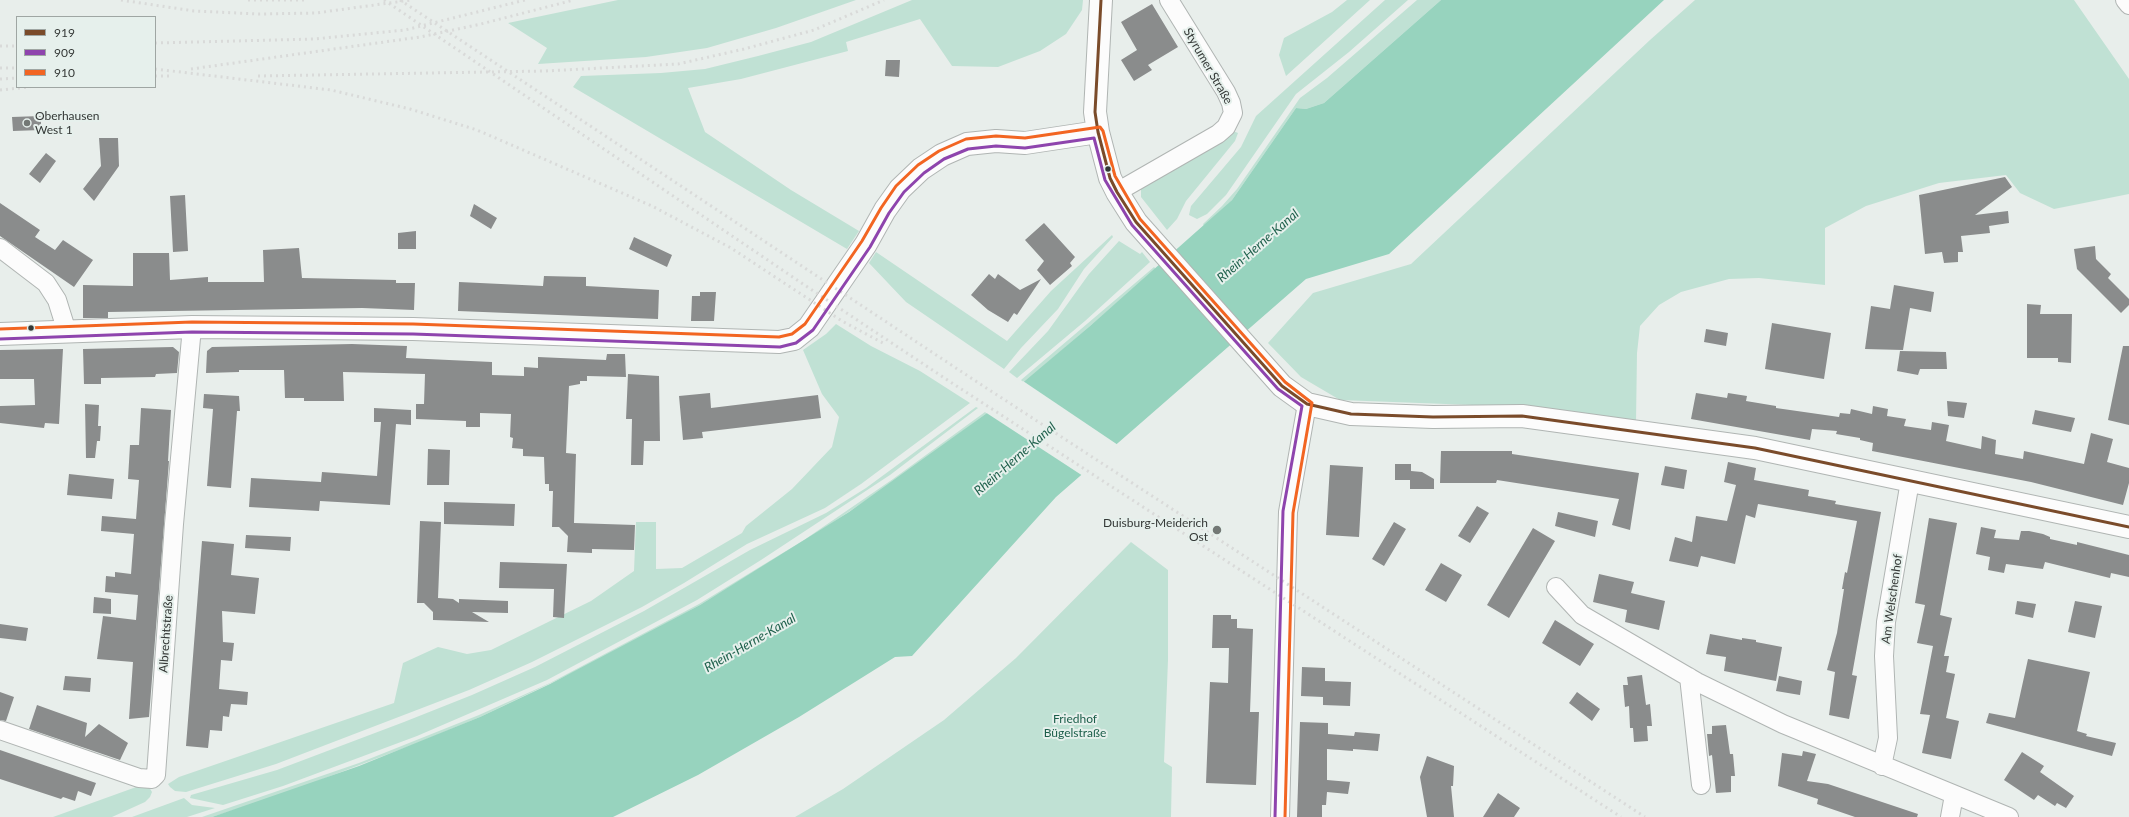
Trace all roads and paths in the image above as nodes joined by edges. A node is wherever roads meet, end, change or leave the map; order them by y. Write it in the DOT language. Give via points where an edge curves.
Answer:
graph roads {
  1 [pos="1101,0"];
  2 [pos="1169,0"];
  3 [pos="2125,0"];
  4 [pos="2129,5"];
  5 [pos="1096,122"];
  6 [pos="1117,192"];
  7 [pos="0,248"];
  8 [pos="192,327"];
  9 [pos="66,332"];
  10 [pos="0,334"];
  11 [pos="1307,404"];
  12 [pos="1910,481"];
  13 [pos="2129,527"];
  14 [pos="1556,587"];
  15 [pos="1689,677"];
  16 [pos="0,730"];
  17 [pos="1882,766"];
  18 [pos="1701,786"];
  19 [pos="1954,795"];
  20 [pos="1280,817"];
  21 [pos="1950,817"];
  22 [pos="2009,817"];
  1 -- 5 [label="street"];
  2 -- 6 [label="street, Styrumer Straße" via="1226,92 1233,113 1226,128 1218,134"];
  3 -- 4 [label="street"];
  5 -- 6 [label="street" via="1110,178"];
  5 -- 8 [label="street" via="1025,143 996,141 967,144 942,154 921,169 900,188 866,244 809,326 794,339 779,342 421,329"];
  6 -- 11 [label="street" via="1136,222 1153,242 1282,386"];
  7 -- 9 [label="street" via="46,283 57,300"];
  8 -- 9 [label="street"];
  8 -- 16 [label="street, Albrechtstraße" via="174,524 156,775 152,779 139,778"];
  9 -- 10 [label="street"];
  11 -- 12 [label="street" via="1351,414 1528,417 1755,448"];
  11 -- 20 [label="street" via="1288,512"];
  12 -- 13 [label="street"];
  12 -- 17 [label="street, Am Welschenhof" via="1886,622 1884,663 1888,738"];
  14 -- 15 [label="street" via="1582,615"];
  15 -- 17 [label="street" via="1783,724"];
  15 -- 18 [label="street"];
  17 -- 19 [label="street"];
  19 -- 21 [label="street"];
  19 -- 22 [label="street"];
}
